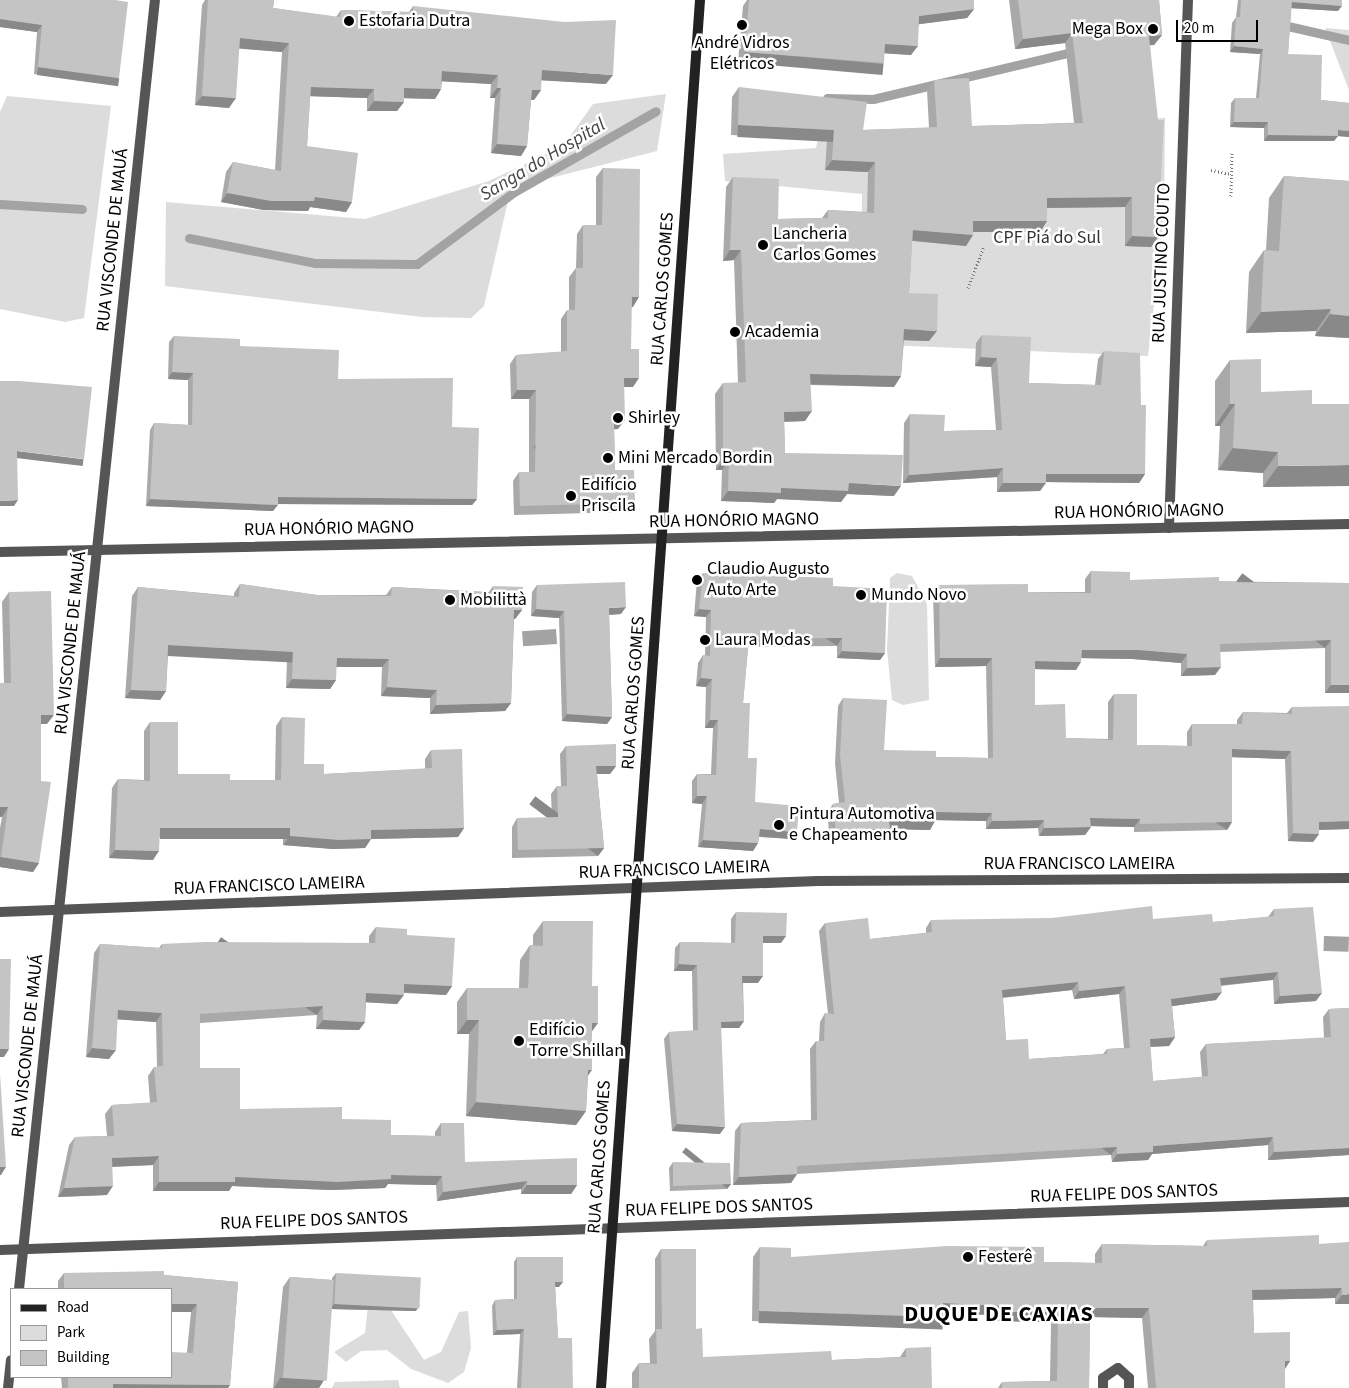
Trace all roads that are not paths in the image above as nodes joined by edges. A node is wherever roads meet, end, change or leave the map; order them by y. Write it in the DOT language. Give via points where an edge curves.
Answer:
graph roads {
  1 [pos="155,0"];
  2 [pos="700,0"];
  3 [pos="1188,0"];
  4 [pos="1349,524"];
  5 [pos="1169,528"];
  6 [pos="661,539"];
  7 [pos="97,550"];
  8 [pos="0,552"];
  9 [pos="1349,878"];
  10 [pos="636,888"];
  11 [pos="59,910"];
  12 [pos="0,912"];
  13 [pos="1349,1202"];
  14 [pos="611,1228"];
  15 [pos="23,1248"];
  16 [pos="0,1250"];
  17 [pos="19,1288"];
  18 [pos="10,1369"];
  19 [pos="8,1388"];
  20 [pos="601,1388"];
  21 [pos="1103,1388"];
  22 [pos="1129,1388"];
  1 -- 7 [label="street, RUA VISCONDE DE MAUÁ"];
  2 -- 6 [label="street, RUA CARLOS GOMES"];
  3 -- 5 [label="street, RUA JUSTINO COUTO"];
  4 -- 5 [label="street, RUA HONÓRIO MAGNO"];
  5 -- 6 [label="street, RUA HONÓRIO MAGNO"];
  6 -- 7 [label="street, RUA HONÓRIO MAGNO"];
  6 -- 10 [label="street, RUA CARLOS GOMES"];
  7 -- 8 [label="street, RUA HONÓRIO MAGNO"];
  7 -- 11 [label="street, RUA VISCONDE DE MAUÁ"];
  9 -- 10 [label="street, RUA FRANCISCO LAMEIRA" via="817,881"];
  10 -- 11 [label="street, RUA FRANCISCO LAMEIRA"];
  10 -- 14 [label="street, RUA CARLOS GOMES"];
  11 -- 12 [label="street, RUA FRANCISCO LAMEIRA"];
  11 -- 15 [label="street, RUA VISCONDE DE MAUÁ"];
  13 -- 14 [label="street, RUA FELIPE DOS SANTOS"];
  14 -- 15 [label="street, RUA FELIPE DOS SANTOS"];
  14 -- 20 [label="street, RUA CARLOS GOMES"];
  15 -- 16 [label="street, RUA FELIPE DOS SANTOS"];
  15 -- 17 [label="street, RUA VISCONDE DE MAUÁ"];
  18 -- 19 [label="street"];
  21 -- 22 [label="street" via="1103,1378 1118,1368 1130,1378"];
}
